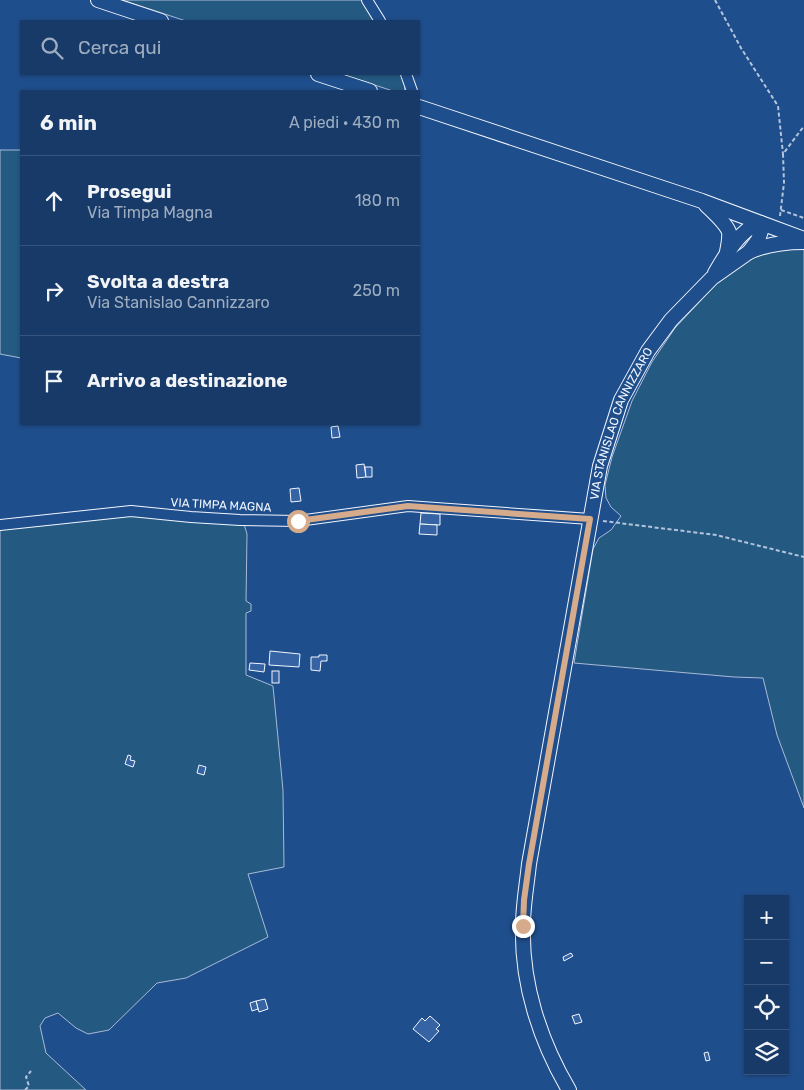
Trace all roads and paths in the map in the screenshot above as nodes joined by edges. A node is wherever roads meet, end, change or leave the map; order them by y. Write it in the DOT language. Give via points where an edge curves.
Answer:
graph roads {
  1 [pos="98,0"];
  2 [pos="367,0"];
  3 [pos="715,0"];
  4 [pos="159,20"];
  5 [pos="379,20"];
  6 [pos="321,75"];
  7 [pos="406,75"];
  8 [pos="367,90"];
  9 [pos="412,90"];
  10 [pos="420,107"];
  11 [pos="804,126"];
  12 [pos="783,154"];
  13 [pos="702,201"];
  14 [pos="781,210"];
  15 [pos="804,218"];
  16 [pos="760,223"];
  17 [pos="778,229"];
  18 [pos="804,240"];
  19 [pos="727,252"];
  20 [pos="748,252"];
  21 [pos="712,278"];
  22 [pos="590,519"];
  23 [pos="0,525"];
  24 [pos="804,558"];
  25 [pos="31,1072"];
  26 [pos="25,1090"];
  27 [pos="569,1090"];
  1 -- 4 [label="street"];
  2 -- 5 [label="street"];
  3 -- 12 [label="path" via="778,106"];
  6 -- 8 [label="street"];
  7 -- 9 [label="street"];
  10 -- 13 [label="street"];
  11 -- 12 [label="path"];
  12 -- 14 [label="path"];
  13 -- 16 [label="street"];
  13 -- 19 [label="street" via="729,231"];
  14 -- 15 [label="path"];
  14 -- 17 [label="path"];
  16 -- 17 [label="street"];
  16 -- 19 [label="street" via="753,225"];
  16 -- 20 [label="street" via="758,240"];
  17 -- 18 [label="street"];
  18 -- 20 [label="street" via="762,246"];
  19 -- 21 [label="street"];
  20 -- 21 [label="street"];
  21 -- 22 [label="street, VIA STANISLAO CANNIZZARO" via="671,320 648,351 621,400 600,466"];
  22 -- 23 [label="street, VIA TIMPA MAGNA" via="408,506 298,521 191,517 131,510"];
  22 -- 24 [label="path" via="716,535"];
  22 -- 27 [label="street, VIA STANISLAO CANNIZZARO" via="529,864 523,926 530,995 548,1049"];
  25 -- 26 [label="path" via="26,1077 28,1086"];
}
